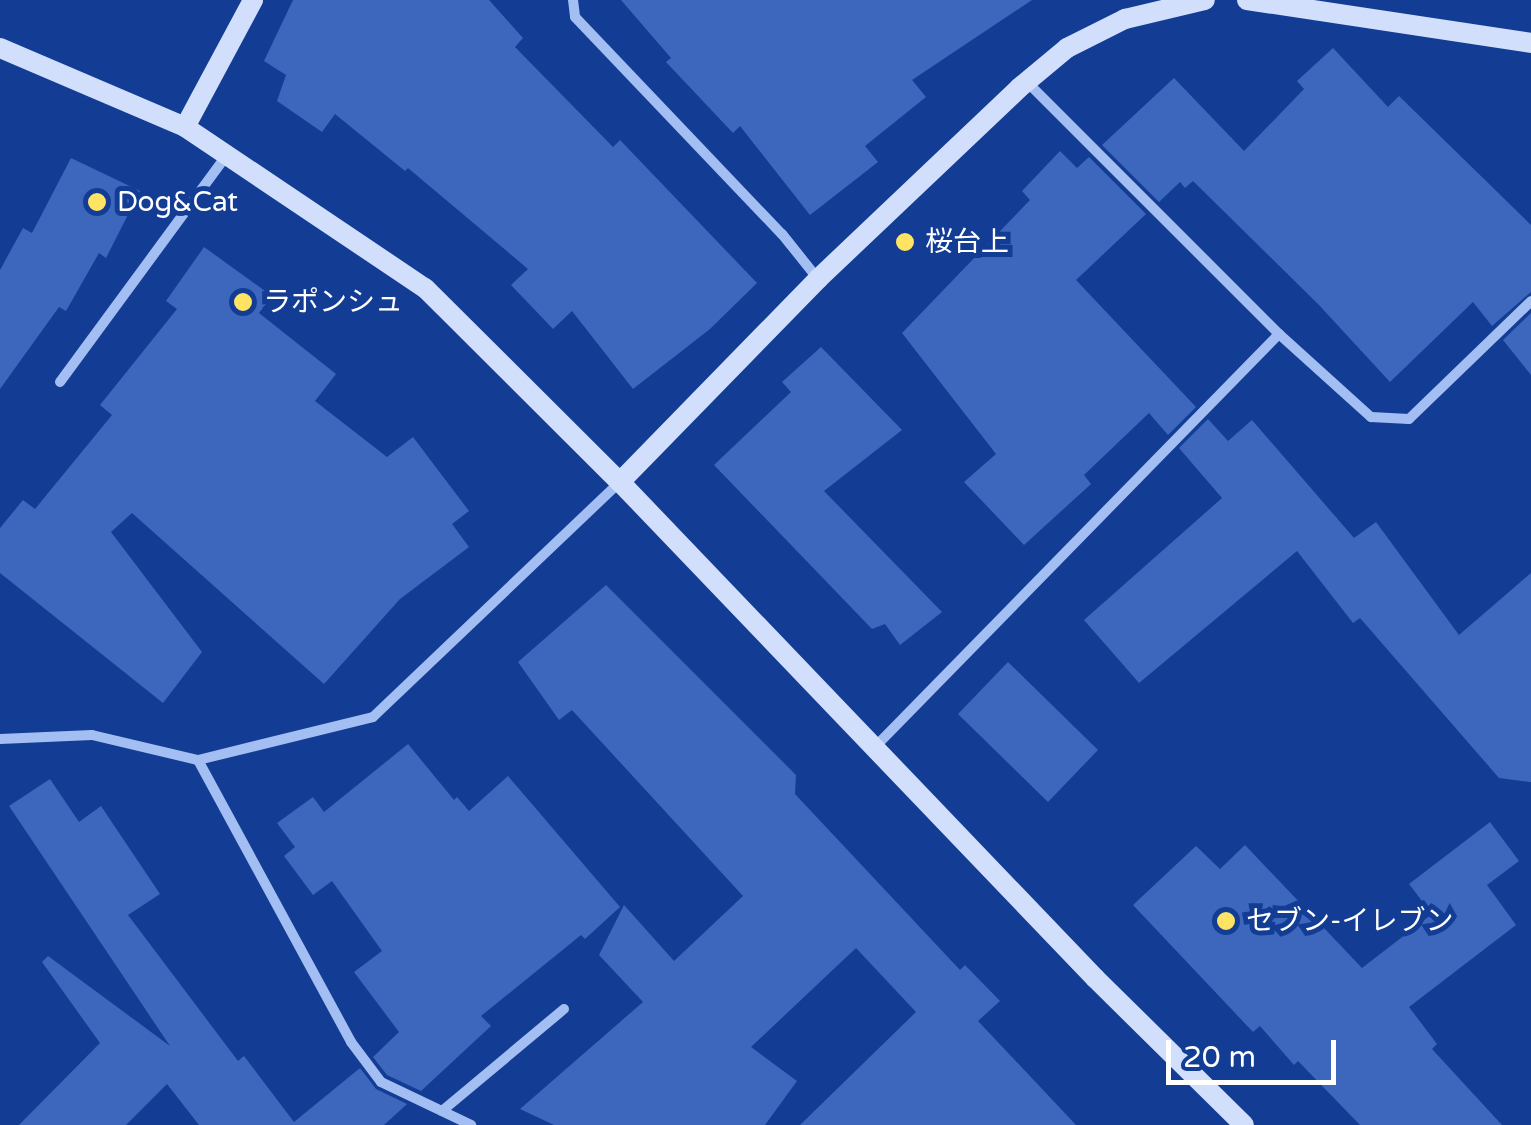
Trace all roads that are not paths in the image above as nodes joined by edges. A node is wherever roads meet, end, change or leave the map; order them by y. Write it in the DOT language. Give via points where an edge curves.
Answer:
graph roads {
  1 [pos="253,0"];
  2 [pos="572,0"];
  3 [pos="1206,0"];
  4 [pos="1247,0"];
  5 [pos="1531,43"];
  6 [pos="0,48"];
  7 [pos="1028,83"];
  8 [pos="185,127"];
  9 [pos="228,154"];
  10 [pos="818,279"];
  11 [pos="1531,301"];
  12 [pos="1279,334"];
  13 [pos="60,382"];
  14 [pos="620,482"];
  15 [pos="0,739"];
  16 [pos="873,748"];
  17 [pos="198,760"];
  18 [pos="564,1009"];
  19 [pos="442,1111"];
  20 [pos="471,1125"];
  21 [pos="1244,1125"];
  1 -- 8 [label="street"];
  2 -- 10 [label="street" via="575,17"];
  3 -- 7 [label="street" via="1126,19 1067,48"];
  4 -- 5 [label="street"];
  6 -- 8 [label="street"];
  7 -- 10 [label="street"];
  7 -- 12 [label="street"];
  8 -- 9 [label="street"];
  9 -- 13 [label="street"];
  9 -- 14 [label="street" via="425,288"];
  10 -- 14 [label="street"];
  11 -- 12 [label="street" via="1408,420 1371,418"];
  12 -- 16 [label="street"];
  14 -- 16 [label="street"];
  14 -- 17 [label="street" via="373,717"];
  15 -- 17 [label="street" via="92,735"];
  16 -- 21 [label="street"];
  17 -- 19 [label="street" via="351,1042 381,1082"];
  18 -- 19 [label="street"];
  19 -- 20 [label="street"];
}
